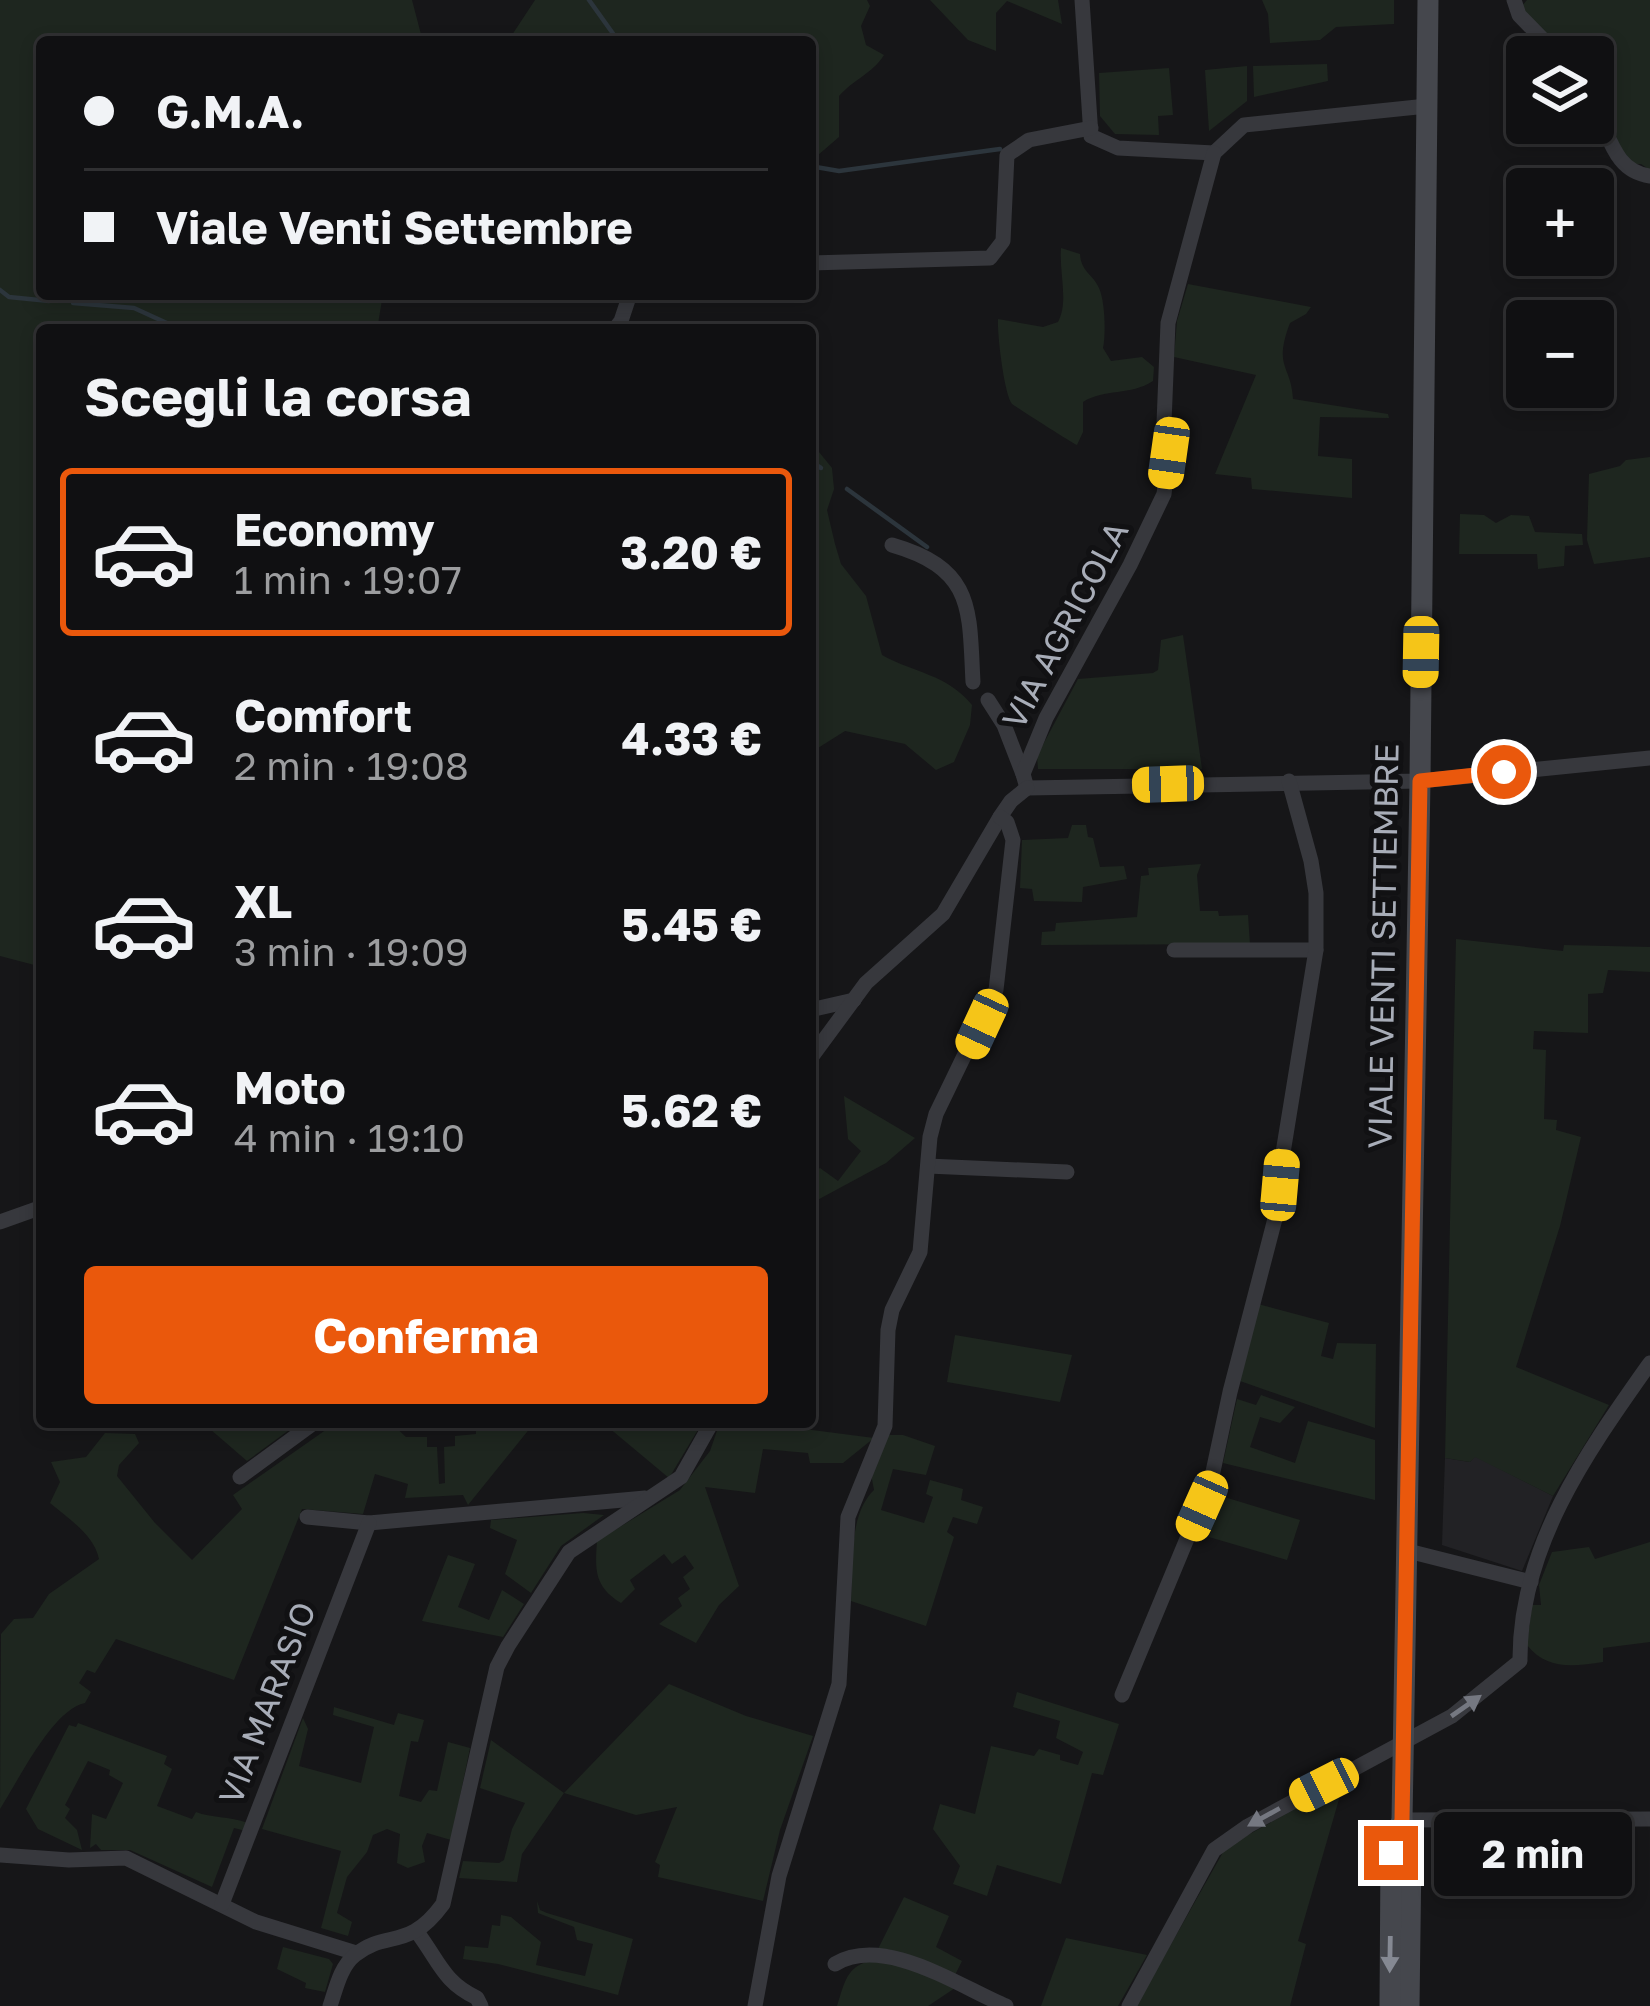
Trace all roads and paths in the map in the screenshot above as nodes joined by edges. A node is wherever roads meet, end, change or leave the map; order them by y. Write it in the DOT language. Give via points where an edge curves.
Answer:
graph roads {
  1 [pos="1082,0"];
  2 [pos="1428,0"];
  3 [pos="1514,0"];
  4 [pos="1540,36"];
  5 [pos="1427,106"];
  6 [pos="1091,128"];
  7 [pos="1612,144"];
  8 [pos="1214,153"];
  9 [pos="1650,176"];
  10 [pos="816,263"];
  11 [pos="892,545"];
  12 [pos="973,682"];
  13 [pos="988,700"];
  14 [pos="1650,758"];
  15 [pos="1025,781"];
  16 [pos="1289,781"];
  17 [pos="1420,781"];
  18 [pos="1000,817"];
  19 [pos="1174,950"];
  20 [pos="1316,950"];
  21 [pos="854,1000"];
  22 [pos="816,1009"];
  23 [pos="816,1051"];
  24 [pos="928,1166"];
  25 [pos="1067,1172"];
  26 [pos="36,1209"];
  27 [pos="0,1222"];
  28 [pos="1650,1364"];
  29 [pos="307,1428"];
  30 [pos="709,1428"];
  31 [pos="240,1477"];
  32 [pos="652,1497"];
  33 [pos="307,1517"];
  34 [pos="369,1523"];
  35 [pos="1408,1551"];
  36 [pos="1531,1582"];
  37 [pos="1122,1696"];
  38 [pos="1404,1741"];
  39 [pos="1402,1820"];
  40 [pos="1650,1820"];
  41 [pos="0,1856"];
  42 [pos="222,1904"];
  43 [pos="417,1932"];
  44 [pos="356,1954"];
  45 [pos="835,1964"];
  46 [pos="330,2006"];
  47 [pos="481,2006"];
  48 [pos="755,2006"];
  49 [pos="1006,2006"];
  50 [pos="1129,2006"];
  51 [pos="1390,2006"];
  52 [pos="1409,2006"];
  1 -- 6 [label="street"];
  2 -- 5 [label="main road, VIALE VENTI SETTEMBRE"];
  3 -- 4 [label="street"];
  5 -- 8 [label="street" via="1244,125"];
  5 -- 17 [label="main road, VIALE VENTI SETTEMBRE"];
  6 -- 8 [label="street" via="1094,140 1118,148"];
  6 -- 10 [label="street" via="1029,140 1006,154 1003,241 990,258"];
  7 -- 9 [label="street" via="1622,165"];
  8 -- 15 [label="street, VIA AGRICOLA" via="1168,322 1164,494 1046,718"];
  11 -- 12 [label="street, VIA AGRICOLA" via="933,563 966,600"];
  13 -- 15 [label="street, VIA AGRICOLA"];
  14 -- 17 [label="street"];
  15 -- 16 [label="street"];
  15 -- 18 [label="street"];
  16 -- 17 [label="street"];
  16 -- 20 [label="street" via="1314,877"];
  17 -- 35 [label="main road, VIALE VENTI SETTEMBRE"];
  18 -- 21 [label="street" via="943,914"];
  18 -- 24 [label="street" via="1013,840 996,990 936,1114"];
  19 -- 20 [label="street"];
  20 -- 37 [label="street" via="1277,1211 1213,1474"];
  21 -- 22 [label="street"];
  21 -- 23 [label="street"];
  24 -- 25 [label="street"];
  24 -- 48 [label="street" via="920,1252 888,1330 885,1426 848,1516 839,1684 779,1876"];
  26 -- 27 [label="street"];
  28 -- 36 [label="street" via="1568,1486"];
  29 -- 31 [label="street"];
  30 -- 32 [label="street" via="681,1477"];
  32 -- 34 [label="street"];
  32 -- 43 [label="street" via="569,1552 508,1646 443,1904"];
  33 -- 34 [label="street"];
  34 -- 42 [label="street, VIA MARASIO"];
  35 -- 36 [label="street"];
  35 -- 38 [label="main road, VIALE VENTI SETTEMBRE"];
  38 -- 36 [label="street, one-way" via="1473,1703 1520,1660"];
  38 -- 39 [label="main road, VIALE VENTI SETTEMBRE"];
  38 -- 50 [label="street, one-way" via="1214,1850"];
  39 -- 40 [label="street"];
  39 -- 51 [label="main road, VIALE VENTI SETTEMBRE, one-way" via="1391,1853"];
  39 -- 52 [label="main road, VIALE VENTI SETTEMBRE" via="1411,1854"];
  41 -- 42 [label="street" via="126,1858"];
  42 -- 44 [label="street"];
  43 -- 44 [label="street"];
  43 -- 47 [label="street" via="443,1973"];
  44 -- 46 [label="street"];
  45 -- 49 [label="street" via="888,1956"];
}
